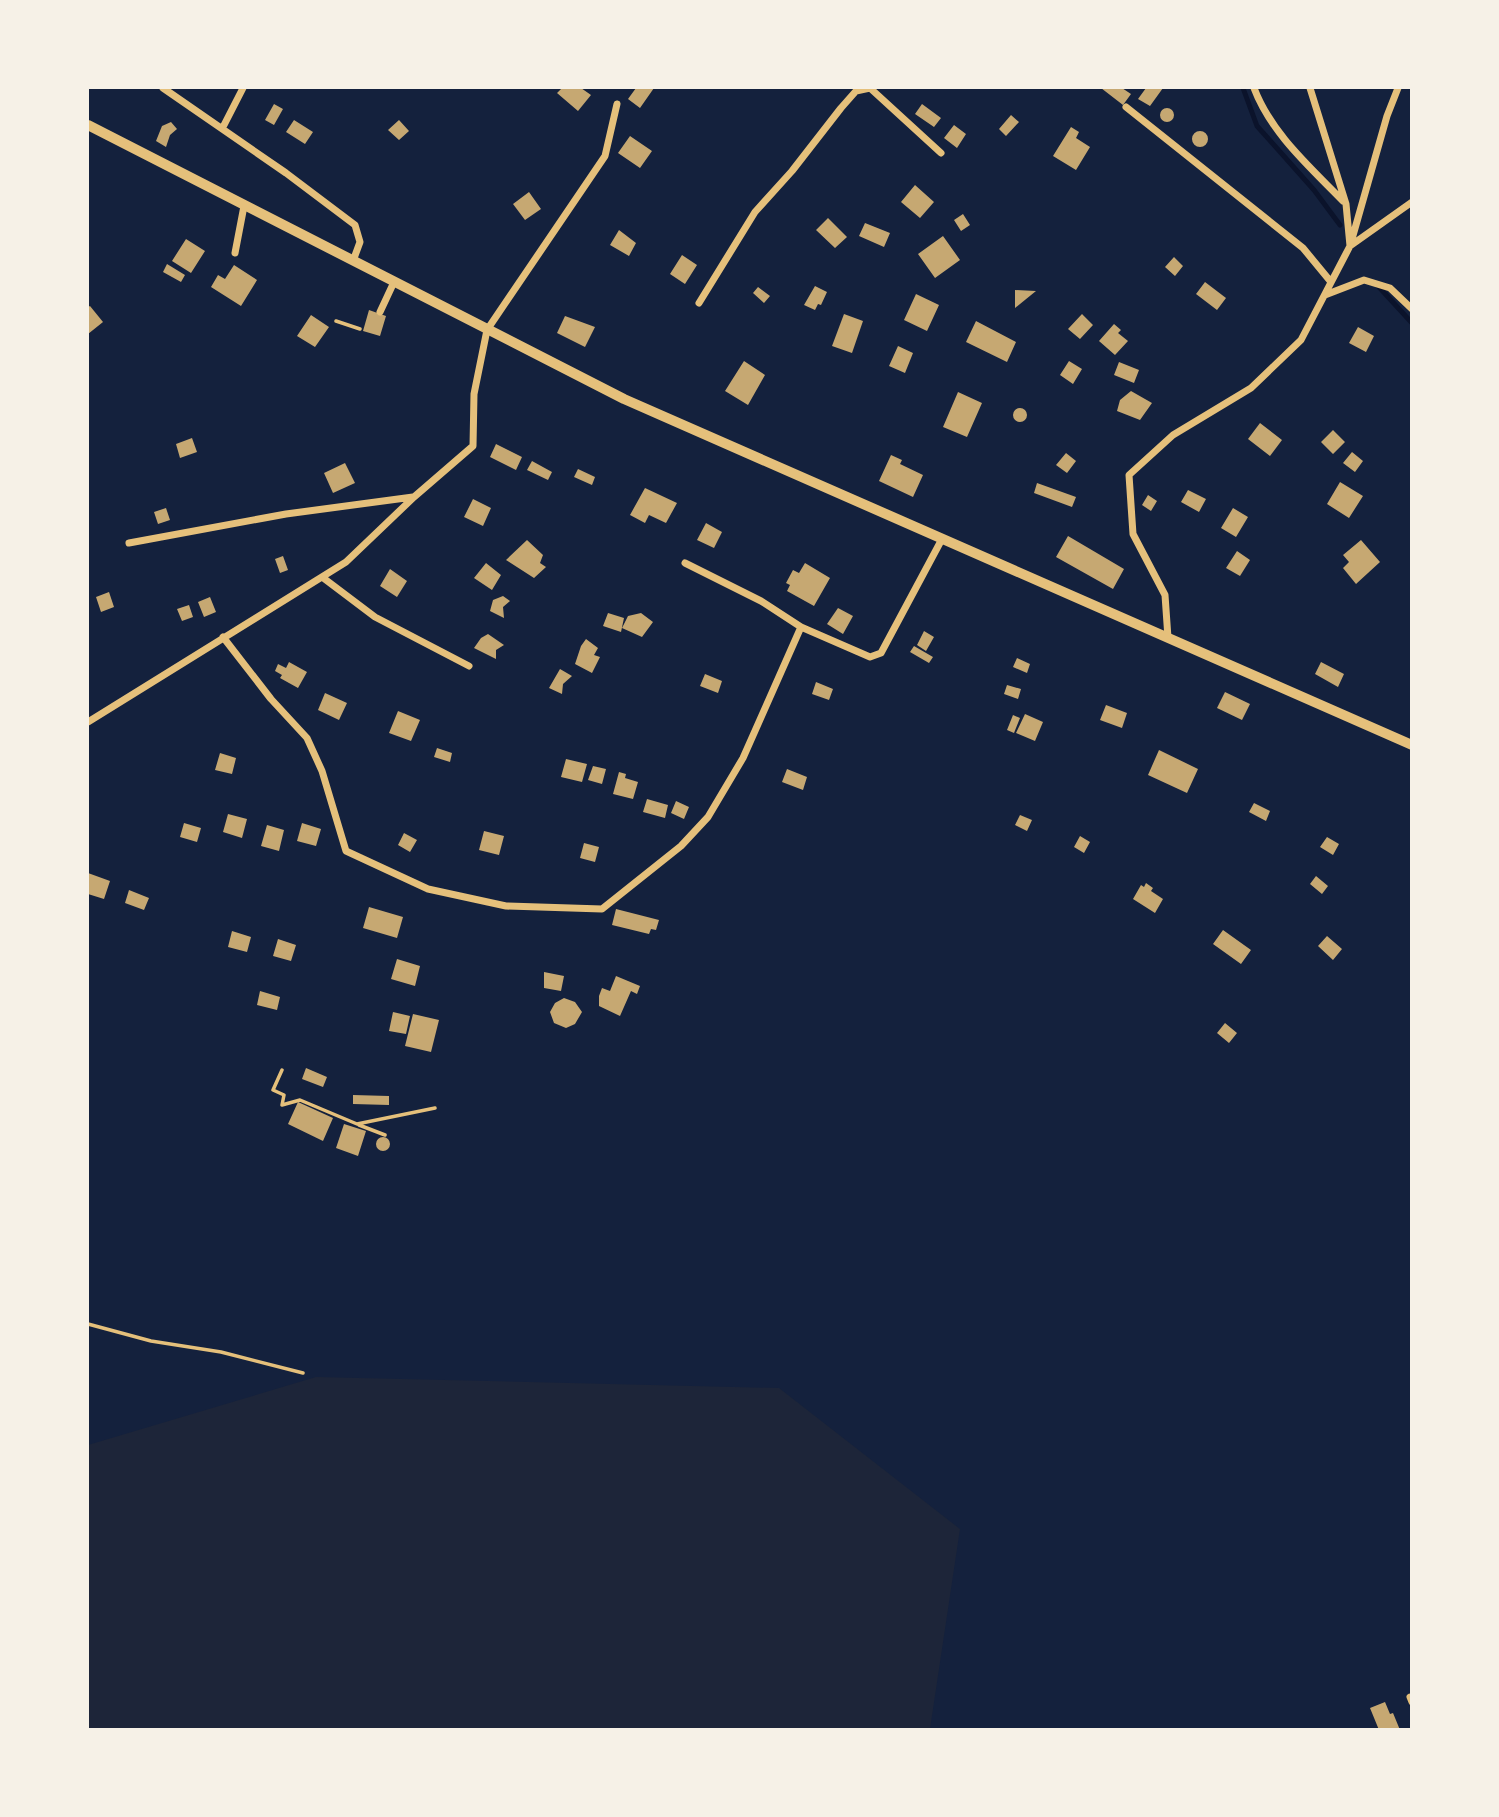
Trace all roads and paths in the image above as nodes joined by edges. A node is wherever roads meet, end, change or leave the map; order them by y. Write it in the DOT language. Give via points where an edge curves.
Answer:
graph roads {
  1 [pos="163,88"];
  2 [pos="243,88"];
  3 [pos="870,88"];
  4 [pos="1254,88"];
  5 [pos="1310,88"];
  6 [pos="1398,88"];
  7 [pos="617,104"];
  8 [pos="1126,107"];
  9 [pos="88,125"];
  10 [pos="222,129"];
  11 [pos="942,153"];
  12 [pos="1412,202"];
  13 [pos="1346,204"];
  14 [pos="244,206"];
  15 [pos="1350,246"];
  16 [pos="235,253"];
  17 [pos="353,261"];
  18 [pos="394,282"];
  19 [pos="1331,282"];
  20 [pos="1325,296"];
  21 [pos="699,303"];
  22 [pos="1412,309"];
  23 [pos="380,312"];
  24 [pos="336,321"];
  25 [pos="360,329"];
  26 [pos="487,330"];
  27 [pos="414,497"];
  28 [pos="942,539"];
  29 [pos="129,543"];
  30 [pos="685,563"];
  31 [pos="322,577"];
  32 [pos="801,627"];
  33 [pos="223,637"];
  34 [pos="1168,638"];
  35 [pos="469,666"];
  36 [pos="88,722"];
  37 [pos="1412,745"];
  38 [pos="282,1070"];
  39 [pos="284,1095"];
  40 [pos="296,1101"];
  41 [pos="435,1108"];
  42 [pos="357,1124"];
  43 [pos="385,1135"];
  44 [pos="88,1324"];
  45 [pos="303,1373"];
  1 -- 10 [label="street"];
  2 -- 10 [label="street"];
  3 -- 11 [label="street"];
  3 -- 21 [label="street" via="856,91 755,212"];
  4 -- 13 [label="street" via="1280,135"];
  5 -- 13 [label="street"];
  6 -- 15 [label="street"];
  7 -- 26 [label="street" via="605,156"];
  8 -- 19 [label="street" via="1303,248"];
  9 -- 14 [label="street"];
  10 -- 17 [label="street" via="355,225 360,243"];
  12 -- 15 [label="street"];
  13 -- 15 [label="street"];
  14 -- 16 [label="street"];
  14 -- 17 [label="street"];
  15 -- 19 [label="street"];
  17 -- 18 [label="street"];
  18 -- 23 [label="street"];
  18 -- 26 [label="street"];
  19 -- 20 [label="street"];
  20 -- 22 [label="street" via="1364,280 1390,288"];
  20 -- 34 [label="street" via="1301,340 1251,388 1172,435 1129,475 1133,534 1165,595"];
  24 -- 25 [label="path"];
  26 -- 27 [label="street" via="474,394 472,446"];
  26 -- 28 [label="street" via="624,399"];
  27 -- 29 [label="street" via="286,514"];
  27 -- 31 [label="street" via="346,562"];
  28 -- 32 [label="street" via="881,653 870,657"];
  28 -- 34 [label="street"];
  30 -- 32 [label="street"];
  31 -- 33 [label="street"];
  31 -- 35 [label="street" via="375,617"];
  32 -- 33 [label="street" via="743,758 708,817 681,846 602,909 506,906 428,889 346,851 307,738"];
  33 -- 36 [label="street"];
  34 -- 37 [label="street"];
  38 -- 39 [label="path" via="273,1090"];
  39 -- 40 [label="path"];
  39 -- 40 [label="path" via="282,1105"];
  40 -- 42 [label="path"];
  41 -- 42 [label="path"];
  42 -- 43 [label="path"];
  44 -- 45 [label="path"];
}
